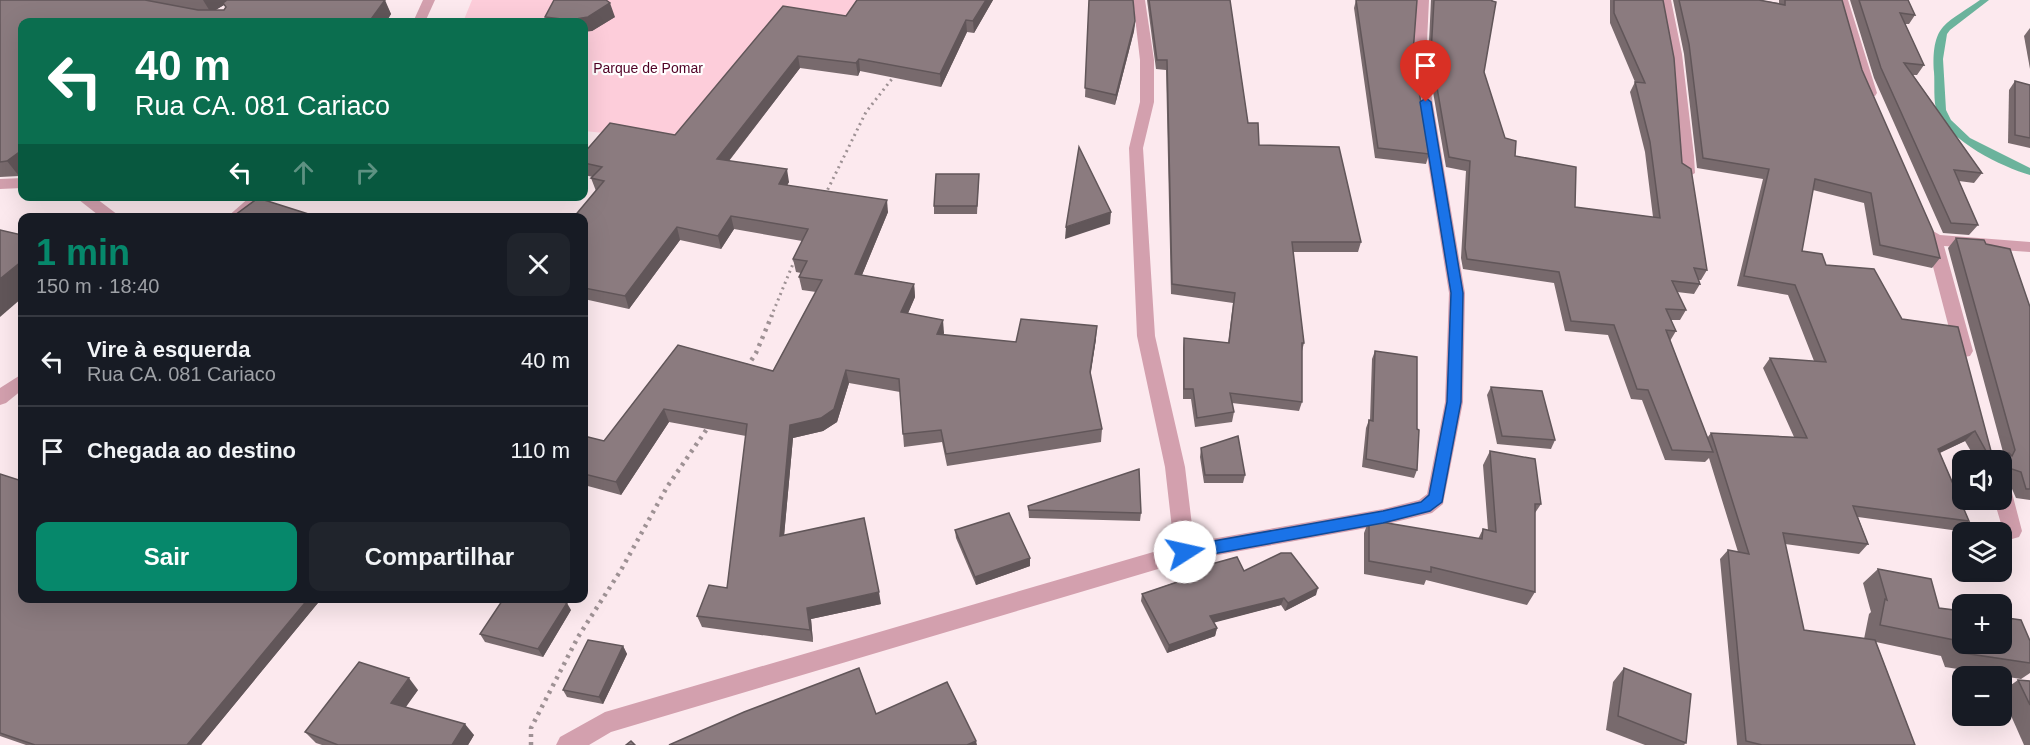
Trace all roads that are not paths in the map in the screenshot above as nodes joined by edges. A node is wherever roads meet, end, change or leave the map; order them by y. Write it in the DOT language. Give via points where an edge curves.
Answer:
graph roads {
  1 [pos="429,0"];
  2 [pos="1139,0"];
  3 [pos="1423,0"];
  4 [pos="1665,0"];
  5 [pos="1842,0"];
  6 [pos="421,18"];
  7 [pos="1876,107"];
  8 [pos="1687,173"];
  9 [pos="88,201"];
  10 [pos="256,201"];
  11 [pos="106,213"];
  12 [pos="240,213"];
  13 [pos="1926,220"];
  14 [pos="1935,240"];
  15 [pos="2030,247"];
  16 [pos="1967,361"];
  17 [pos="18,384"];
  18 [pos="0,398"];
  19 [pos="1185,552"];
  20 [pos="568,745"];
  1 -- 6 [label="street"];
  2 -- 19 [label="street" via="1147,60 1147,102 1136,148 1146,336 1175,466"];
  3 -- 19 [label="street" via="1419,63 1457,293 1454,402 1436,498 1425,507 1383,517"];
  4 -- 8 [label="street" via="1673,30 1688,147"];
  5 -- 7 [label="street"];
  9 -- 11 [label="street"];
  10 -- 12 [label="street"];
  13 -- 14 [label="street"];
  14 -- 15 [label="street"];
  14 -- 16 [label="street"];
  17 -- 18 [label="street"];
  19 -- 20 [label="street" via="605,723"];
}
